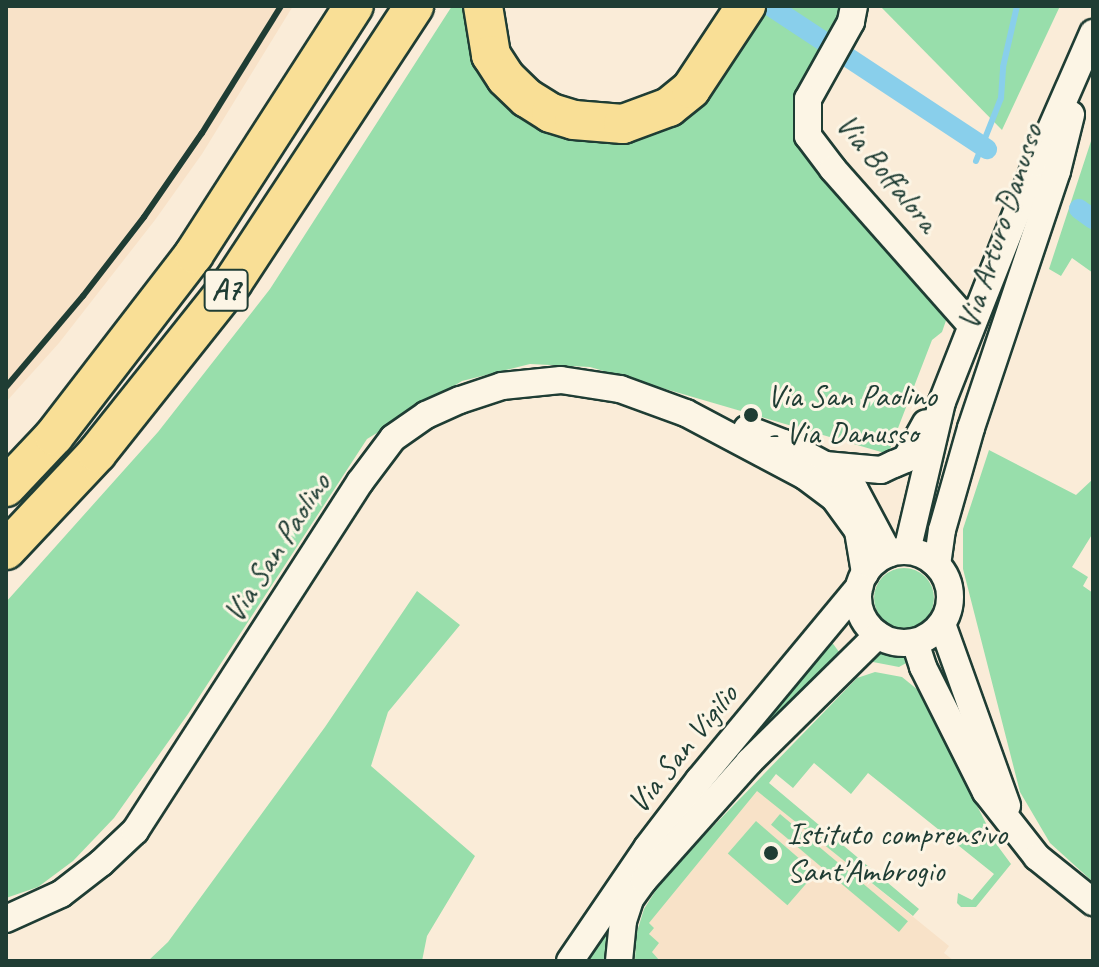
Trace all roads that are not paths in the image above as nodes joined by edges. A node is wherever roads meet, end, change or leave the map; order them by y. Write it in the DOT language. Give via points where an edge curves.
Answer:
graph roads {
  1 [pos="354,6"];
  2 [pos="414,6"];
  3 [pos="483,6"];
  4 [pos="852,14"];
  5 [pos="740,15"];
  6 [pos="1091,39"];
  7 [pos="971,325"];
  8 [pos="942,402"];
  9 [pos="691,417"];
  10 [pos="971,428"];
  11 [pos="825,465"];
  12 [pos="6,487"];
  13 [pos="6,550"];
  14 [pos="898,552"];
  15 [pos="937,565"];
  16 [pos="862,580"];
  17 [pos="942,624"];
  18 [pos="878,635"];
  19 [pos="915,642"];
  20 [pos="1011,825"];
  21 [pos="1093,902"];
  22 [pos="6,919"];
  23 [pos="570,961"];
  24 [pos="619,961"];
  1 -- 12 [label="highway, A7" via="194,254 54,436"];
  2 -- 13 [label="highway, A7" via="233,282 97,453"];
  3 -- 5 [label="highway" via="491,55 506,78 551,113 599,124 623,124 669,107 691,89"];
  4 -- 7 [label="street, Via Boffalora" via="808,99 808,136"];
  6 -- 7 [label="street, Via Arturo Danusso"];
  6 -- 10 [label="street, Via Arturo Danusso" via="1057,171"];
  7 -- 8 [label="street, Via Arturo Danusso"];
  8 -- 10 [label="street" via="944,428 961,434"];
  8 -- 11 [label="street" via="928,416 906,459 881,470"];
  8 -- 14 [label="street, Via Arturo Danusso"];
  9 -- 11 [label="street, Via San Paolino" via="735,424"];
  9 -- 16 [label="street, Via San Paolino" via="805,476 835,499 858,531"];
  9 -- 22 [label="street, Via San Paolino" via="620,389 561,380 502,386 418,419 393,438 360,482 135,831 61,894"];
  10 -- 15 [label="street, Via Arturo Danusso"];
  11 -- 14 [label="street, Via San Paolino" via="855,490"];
  14 -- 15 [label="street" via="923,555"];
  14 -- 16 [label="street"];
  15 -- 17 [label="street" via="949,586"];
  16 -- 18 [label="street" via="862,614"];
  16 -- 23 [label="street, Via San Vigilio" via="699,780"];
  17 -- 19 [label="street"];
  17 -- 20 [label="street" via="1002,785"];
  18 -- 19 [label="street"];
  18 -- 24 [label="street, Via San Vigilio" via="749,762 644,880 623,921"];
  19 -- 20 [label="street" via="986,792"];
  20 -- 21 [label="street" via="1053,873"];
}
